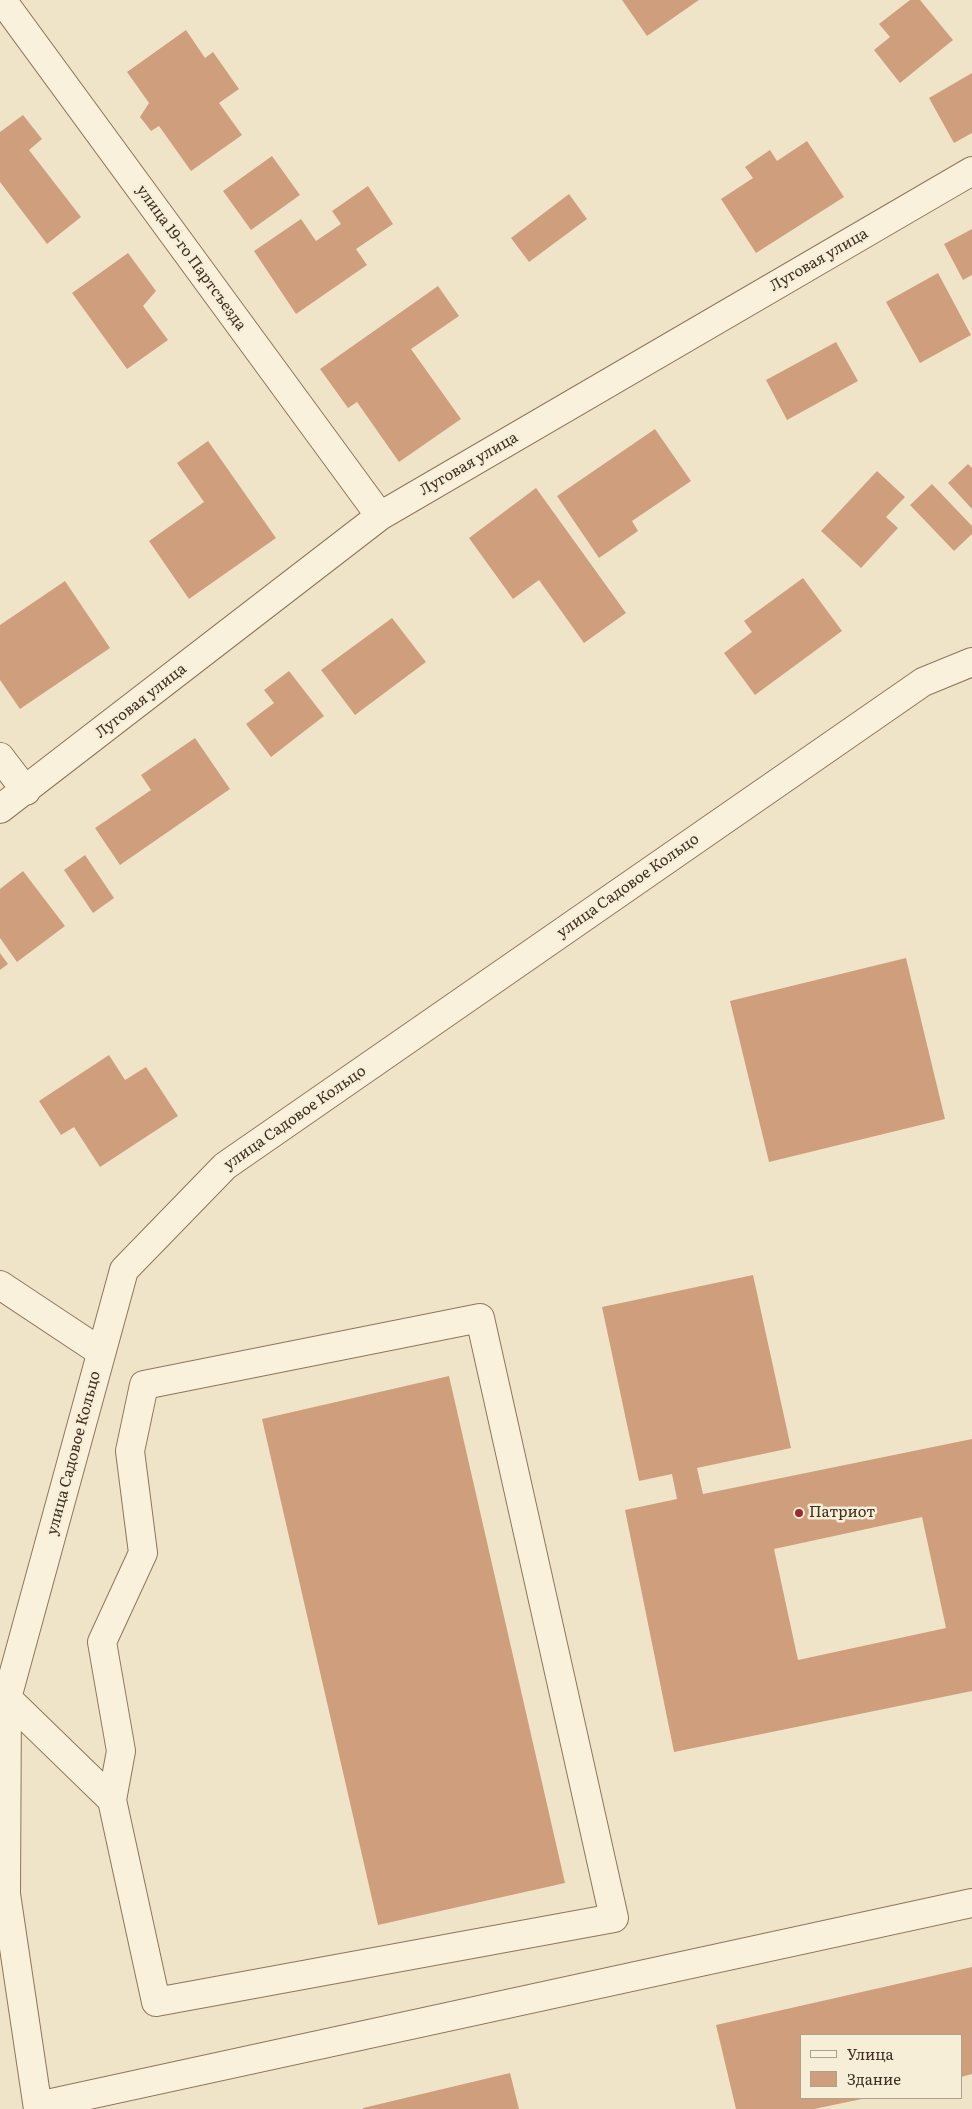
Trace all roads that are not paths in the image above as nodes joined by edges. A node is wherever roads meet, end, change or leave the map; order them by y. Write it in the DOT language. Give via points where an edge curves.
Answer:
graph roads {
  1 [pos="2,0"];
  2 [pos="972,171"];
  3 [pos="380,516"];
  4 [pos="972,662"];
  5 [pos="0,757"];
  6 [pos="26,791"];
  7 [pos="0,809"];
  8 [pos="0,1285"];
  9 [pos="101,1352"];
  10 [pos="4,1696"];
  11 [pos="112,1800"];
  12 [pos="972,1903"];
  13 [pos="38,2107"];
  1 -- 3 [label="street, улица 19-го Партсъезда"];
  2 -- 3 [label="street, Луговая улица"];
  3 -- 6 [label="street, Луговая улица"];
  4 -- 9 [label="street, улица Садовое Кольцо" via="923,682 225,1166 124,1270"];
  5 -- 6 [label="street"];
  6 -- 7 [label="street, Луговая улица"];
  8 -- 9 [label="street"];
  9 -- 10 [label="street, улица Садовое Кольцо"];
  10 -- 11 [label="street"];
  10 -- 13 [label="street, улица Садовое Кольцо" via="6,1894"];
  11 -- 11 [label="street" via="156,2002 614,1918 480,1318 144,1385 130,1451 143,1554 102,1642 121,1751"];
  12 -- 13 [label="street"];
}
